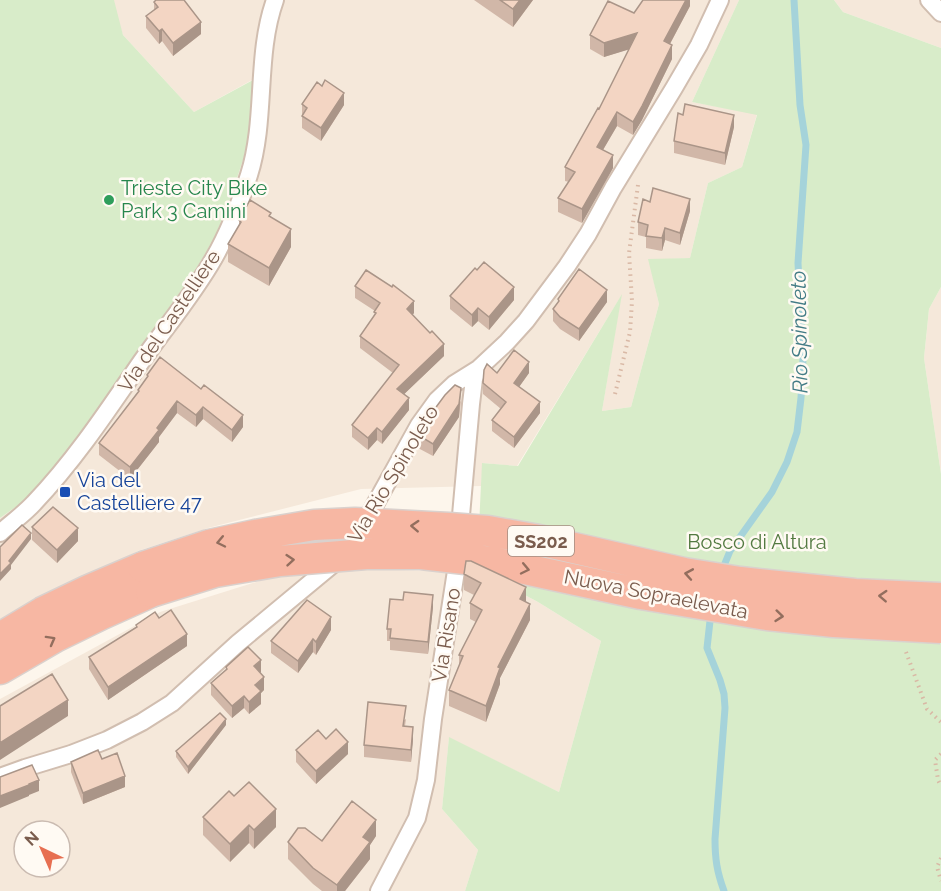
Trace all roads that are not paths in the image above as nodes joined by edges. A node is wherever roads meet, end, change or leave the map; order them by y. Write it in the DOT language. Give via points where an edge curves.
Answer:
graph roads {
  1 [pos="275,0"];
  2 [pos="720,0"];
  3 [pos="928,0"];
  4 [pos="941,13"];
  5 [pos="478,369"];
  6 [pos="0,533"];
  7 [pos="147,580"];
  8 [pos="941,598"];
  9 [pos="941,628"];
  10 [pos="0,638"];
  11 [pos="0,669"];
  12 [pos="0,777"];
  13 [pos="379,891"];
  1 -- 6 [label="street, Via del Castelliere" via="266,36 253,160 223,240 99,424 33,504"];
  2 -- 5 [label="street, Via Rio Spinoleto" via="699,45 588,234 526,321"];
  3 -- 4 [label="street"];
  5 -- 12 [label="street, Via Rio Spinoleto" via="437,400 419,425 352,546 172,703 107,740"];
  5 -- 13 [label="street, Via Risano" via="471,404 456,572 426,780 417,818"];
  8 -- 7 [label="highway, Nuova Sopraelevata / SS202, one-way, bridge" via="740,582 488,531 355,523 314,525 209,545"];
  7 -- 9 [label="highway, Nuova Sopraelevata / SS202, one-way, bridge" via="280,561 421,554 492,561 641,594 766,615"];
  7 -- 10 [label="highway, Nuova Sopraelevata / SS202" via="89,590"];
  11 -- 7 [label="highway, Nuova Sopraelevata / SS202, one-way" via="102,614"];
}
